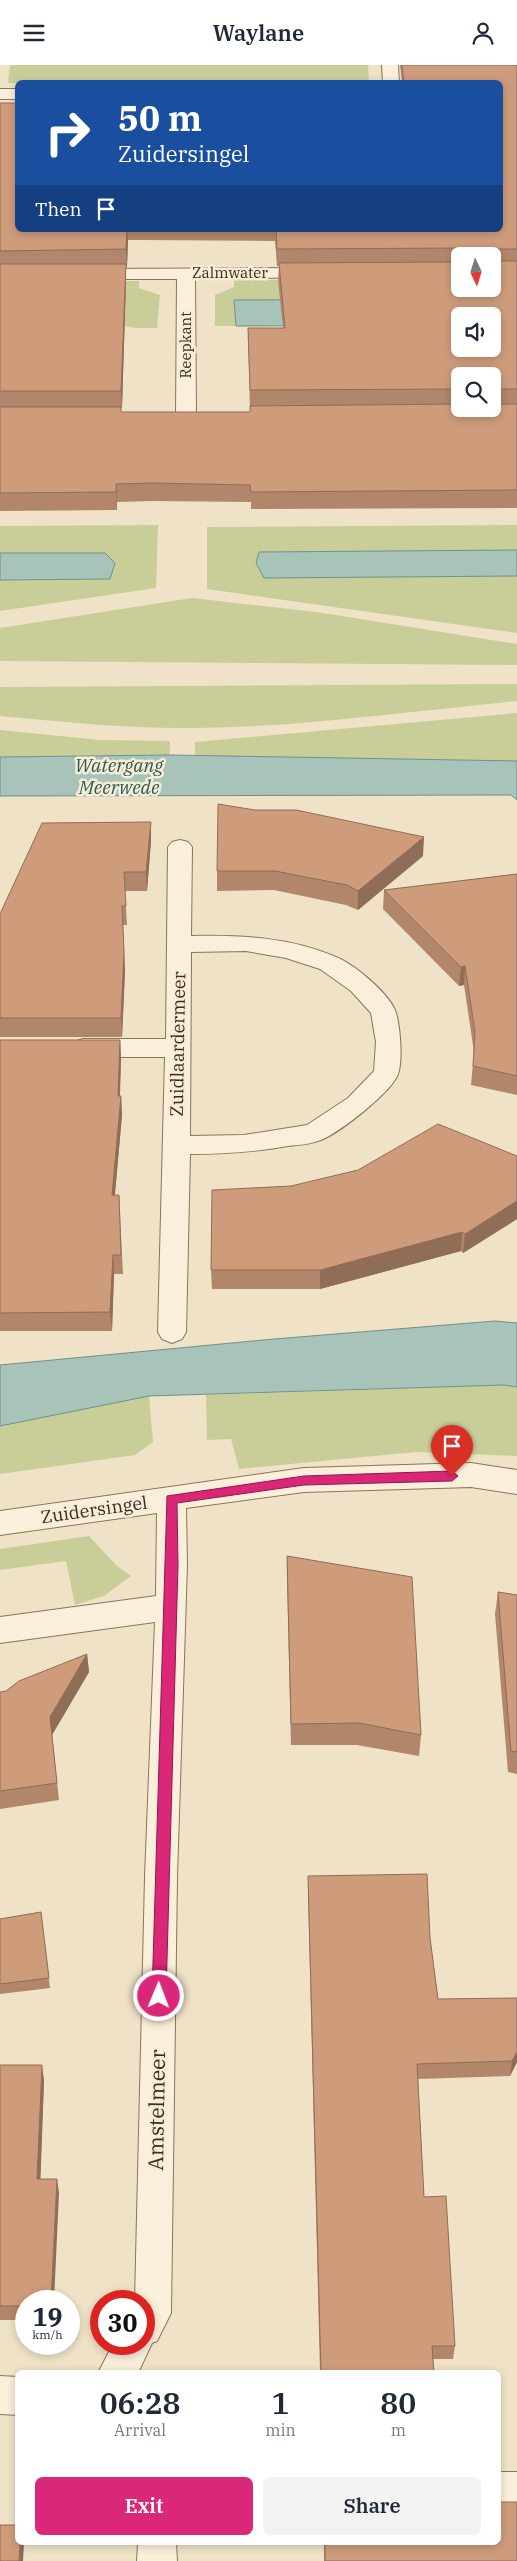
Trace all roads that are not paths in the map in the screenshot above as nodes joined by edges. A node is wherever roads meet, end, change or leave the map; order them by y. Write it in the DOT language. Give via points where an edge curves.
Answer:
graph roads {
  1 [pos="390,65"];
  2 [pos="391,80"];
  3 [pos="0,94"];
  4 [pos="15,94"];
  5 [pos="186,273"];
  6 [pos="333,273"];
  7 [pos="69,274"];
  8 [pos="166,416"];
  9 [pos="186,416"];
  10 [pos="206,416"];
  11 [pos="180,847"];
  12 [pos="180,944"];
  13 [pos="59,1048"];
  14 [pos="177,1048"];
  15 [pos="177,1145"];
  16 [pos="172,1332"];
  17 [pos="517,1482"];
  18 [pos="171,1499"];
  19 [pos="0,1523"];
  20 [pos="170,1607"];
  21 [pos="0,1630"];
  22 [pos="153,2290"];
  23 [pos="127,2355"];
  24 [pos="118,2370"];
  25 [pos="0,2395"];
  26 [pos="15,2395"];
  27 [pos="501,2491"];
  28 [pos="517,2491"];
  29 [pos="157,2545"];
  30 [pos="157,2561"];
  1 -- 2 [label="street"];
  3 -- 4 [label="street"];
  5 -- 6 [label="street, Zalmwater"];
  5 -- 7 [label="street, Zalmwater"];
  5 -- 9 [label="street, Reepkant"];
  8 -- 9 [label="street"];
  9 -- 10 [label="street"];
  11 -- 12 [label="street, Zuidlaardermeer"];
  12 -- 14 [label="street, Zuidlaardermeer"];
  12 -- 15 [label="street" via="246,943 288,950 329,963 360,985 383,1011 388,1041 386,1073 357,1104 314,1133 244,1145"];
  13 -- 14 [label="street"];
  14 -- 15 [label="street, Zuidlaardermeer"];
  15 -- 16 [label="street, Zuidlaardermeer"];
  17 -- 18 [label="street, Zuidersingel" via="470,1475 304,1480"];
  18 -- 19 [label="street, Zuidersingel"];
  18 -- 20 [label="street, Amstelmeer"];
  20 -- 21 [label="street"];
  20 -- 22 [label="street, Amstelmeer"];
  23 -- 24 [label="street"];
  25 -- 26 [label="street"];
  27 -- 28 [label="street"];
  29 -- 30 [label="street"];
}
